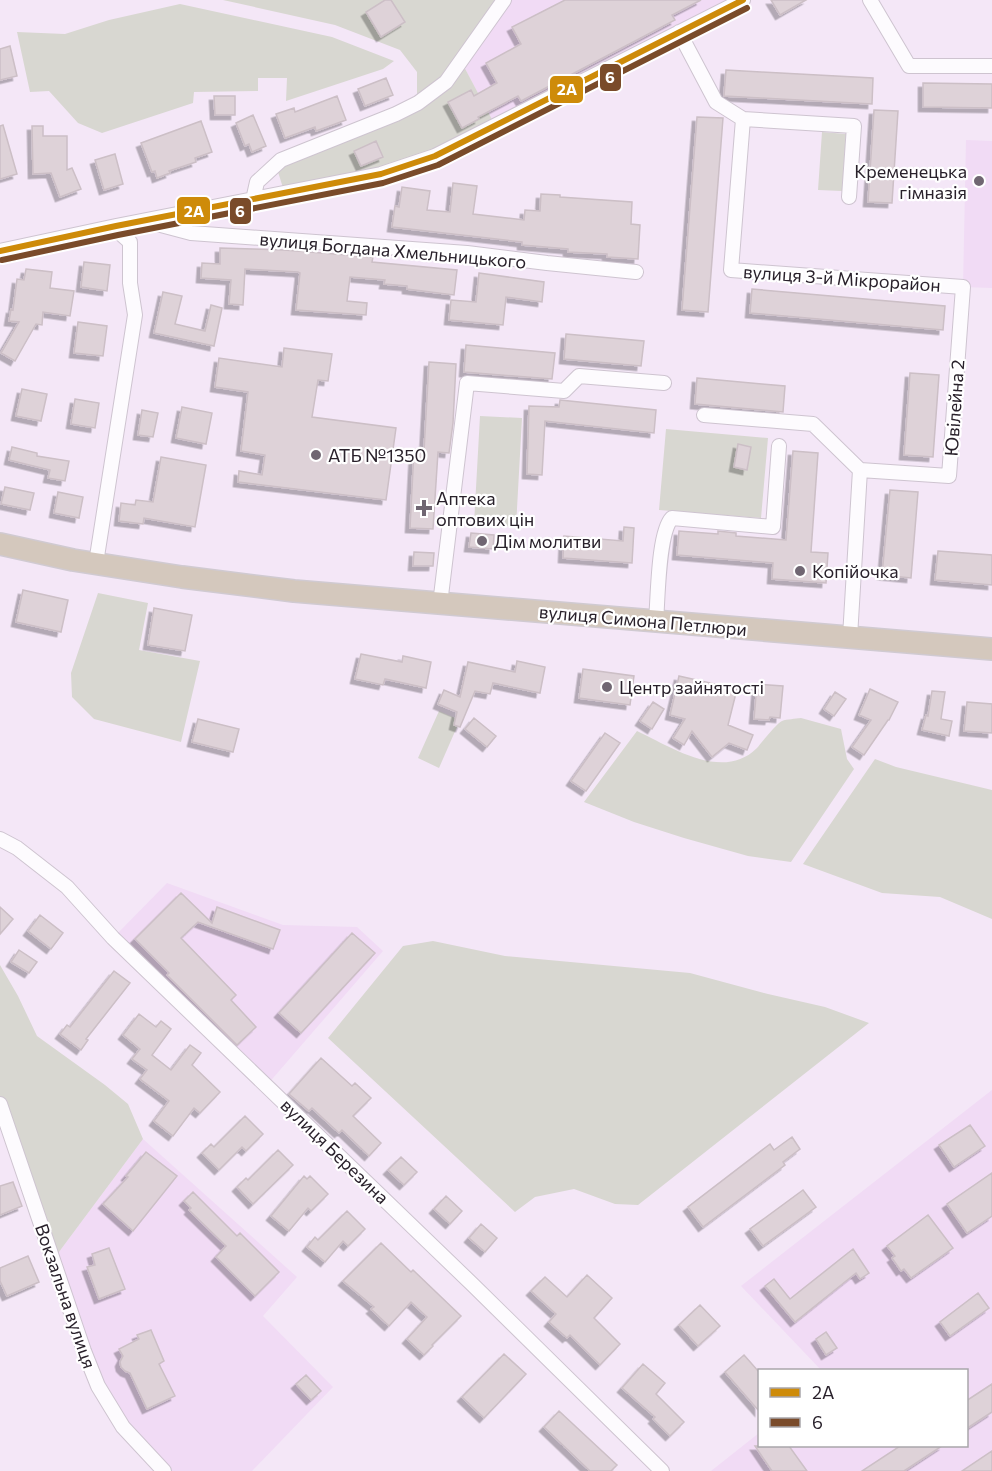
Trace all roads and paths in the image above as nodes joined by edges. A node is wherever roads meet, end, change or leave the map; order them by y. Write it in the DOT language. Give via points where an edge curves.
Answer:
graph roads {
  1 [pos="504,0"];
  2 [pos="743,0"];
  3 [pos="870,0"];
  4 [pos="679,32"];
  5 [pos="992,66"];
  6 [pos="742,119"];
  7 [pos="849,197"];
  8 [pos="253,200"];
  9 [pos="153,219"];
  10 [pos="116,226"];
  11 [pos="0,250"];
  12 [pos="636,272"];
  13 [pos="963,287"];
  14 [pos="664,383"];
  15 [pos="704,415"];
  16 [pos="779,446"];
  17 [pos="860,470"];
  18 [pos="0,544"];
  19 [pos="96,563"];
  20 [pos="440,604"];
  21 [pos="657,613"];
  22 [pos="850,637"];
  23 [pos="992,649"];
  24 [pos="0,839"];
  25 [pos="0,1104"];
  26 [pos="164,1471"];
  27 [pos="662,1471"];
  1 -- 8 [label="street" via="446,82 396,114 281,160 256,182"];
  2 -- 4 [label="street"];
  3 -- 5 [label="street" via="909,66"];
  4 -- 6 [label="street" via="716,102"];
  4 -- 8 [label="street" via="435,156 381,174"];
  6 -- 7 [label="street" via="854,126"];
  6 -- 13 [label="street, вулиця 3-й Мікрорайон" via="731,270"];
  8 -- 9 [label="street"];
  9 -- 10 [label="street"];
  9 -- 12 [label="street, вулиця Богдана Хмельницького" via="157,224 191,233 467,253"];
  10 -- 11 [label="street"];
  10 -- 19 [label="street" via="130,242 135,315"];
  13 -- 17 [label="street, Ювілейна 2" via="949,476"];
  14 -- 20 [label="street" via="579,376 564,391 467,383"];
  15 -- 17 [label="street" via="813,424"];
  16 -- 21 [label="street, вулиця Симона Петлюри" via="773,527 672,518 668,522"];
  17 -- 22 [label="street"];
  18 -- 19 [label="highway, вулиця Симона Петлюри"];
  19 -- 20 [label="highway, вулиця Симона Петлюри" via="294,591"];
  20 -- 21 [label="highway, вулиця Симона Петлюри"];
  21 -- 22 [label="highway, вулиця Симона Петлюри"];
  22 -- 23 [label="highway, вулиця Симона Петлюри"];
  24 -- 27 [label="street, вулиця Березина" via="68,887 113,938"];
  25 -- 26 [label="street, Вокзальна вулиця" via="98,1386 123,1427"];
}
